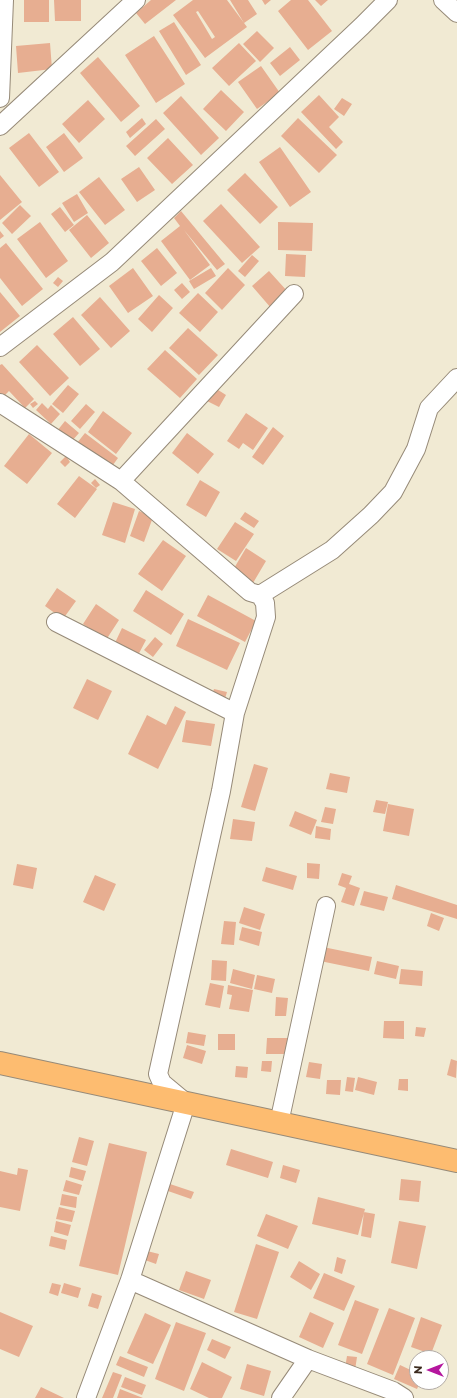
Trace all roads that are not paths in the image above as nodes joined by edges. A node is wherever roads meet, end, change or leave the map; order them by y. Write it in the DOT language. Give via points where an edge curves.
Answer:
graph roads {
  1 [pos="4,0"];
  2 [pos="136,0"];
  3 [pos="388,0"];
  4 [pos="443,0"];
  5 [pos="457,13"];
  6 [pos="0,98"];
  7 [pos="0,126"];
  8 [pos="294,294"];
  9 [pos="0,347"];
  10 [pos="457,378"];
  11 [pos="0,403"];
  12 [pos="121,481"];
  13 [pos="260,594"];
  14 [pos="56,622"];
  15 [pos="235,713"];
  16 [pos="326,906"];
  17 [pos="0,1063"];
  18 [pos="186,1103"];
  19 [pos="279,1123"];
  20 [pos="457,1161"];
  21 [pos="130,1280"];
  22 [pos="308,1359"];
  23 [pos="86,1398"];
  24 [pos="281,1398"];
  25 [pos="404,1398"];
  1 -- 6 [label="street"];
  2 -- 7 [label="street"];
  3 -- 9 [label="street" via="112,262"];
  4 -- 5 [label="street"];
  8 -- 12 [label="street"];
  10 -- 13 [label="street" via="429,408 416,449 393,492 332,550"];
  11 -- 12 [label="street"];
  12 -- 13 [label="street" via="250,592"];
  13 -- 15 [label="street" via="265,603 266,618"];
  14 -- 15 [label="street"];
  15 -- 18 [label="street" via="221,791 158,1074 162,1083"];
  16 -- 19 [label="street"];
  17 -- 18 [label="main road"];
  18 -- 19 [label="main road"];
  18 -- 21 [label="street"];
  19 -- 20 [label="main road"];
  21 -- 22 [label="street"];
  21 -- 23 [label="street"];
  22 -- 24 [label="street"];
  22 -- 25 [label="street"];
}
